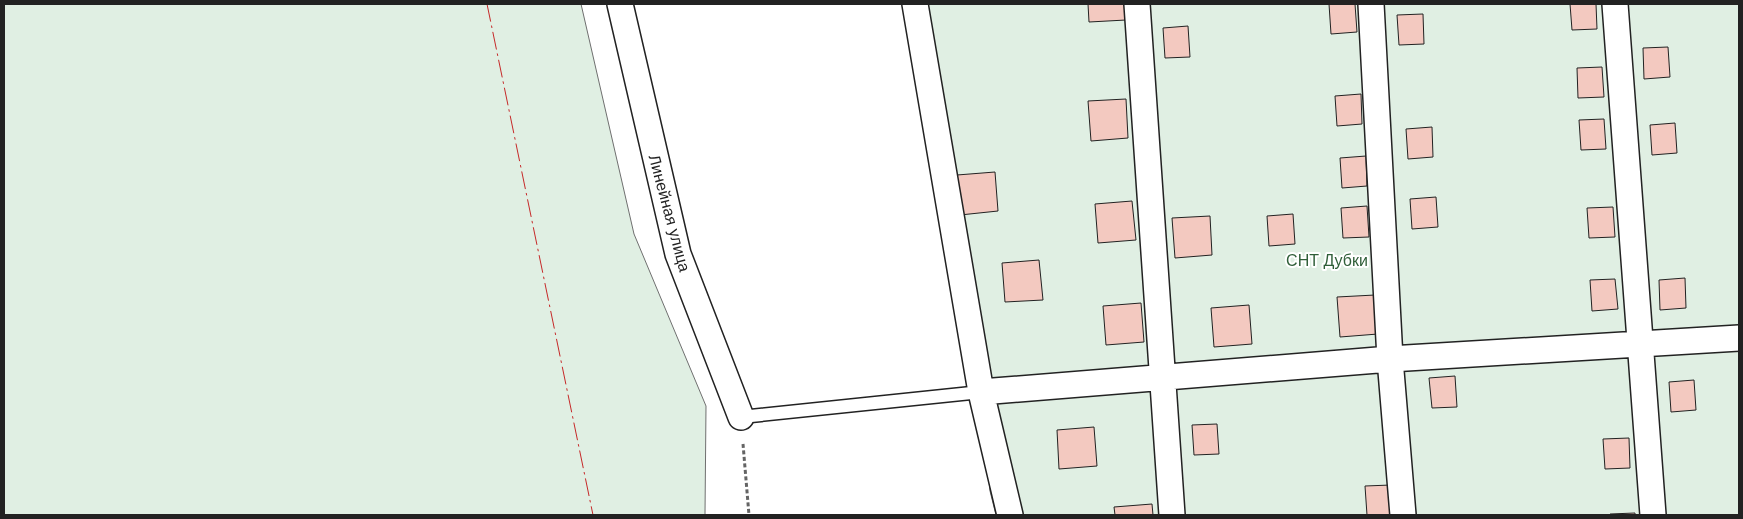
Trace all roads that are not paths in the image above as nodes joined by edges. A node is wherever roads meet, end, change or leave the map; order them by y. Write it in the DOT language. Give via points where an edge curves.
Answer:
graph roads {
  1 [pos="620,4"];
  2 [pos="915,4"];
  3 [pos="1136,4"];
  4 [pos="1371,4"];
  5 [pos="1615,4"];
  6 [pos="1739,338"];
  7 [pos="1640,343"];
  8 [pos="1390,359"];
  9 [pos="1161,377"];
  10 [pos="980,392"];
  11 [pos="741,417"];
  12 [pos="1010,515"];
  13 [pos="1172,515"];
  14 [pos="1403,515"];
  15 [pos="1652,515"];
  1 -- 11 [label="street, Линейная улица" via="678,254"];
  2 -- 10 [label="street"];
  3 -- 9 [label="street"];
  4 -- 8 [label="street"];
  5 -- 7 [label="street"];
  6 -- 7 [label="street"];
  7 -- 8 [label="street"];
  7 -- 15 [label="street"];
  8 -- 9 [label="street"];
  8 -- 14 [label="street"];
  9 -- 10 [label="street"];
  9 -- 13 [label="street"];
  10 -- 11 [label="lane"];
  10 -- 12 [label="street"];
}
